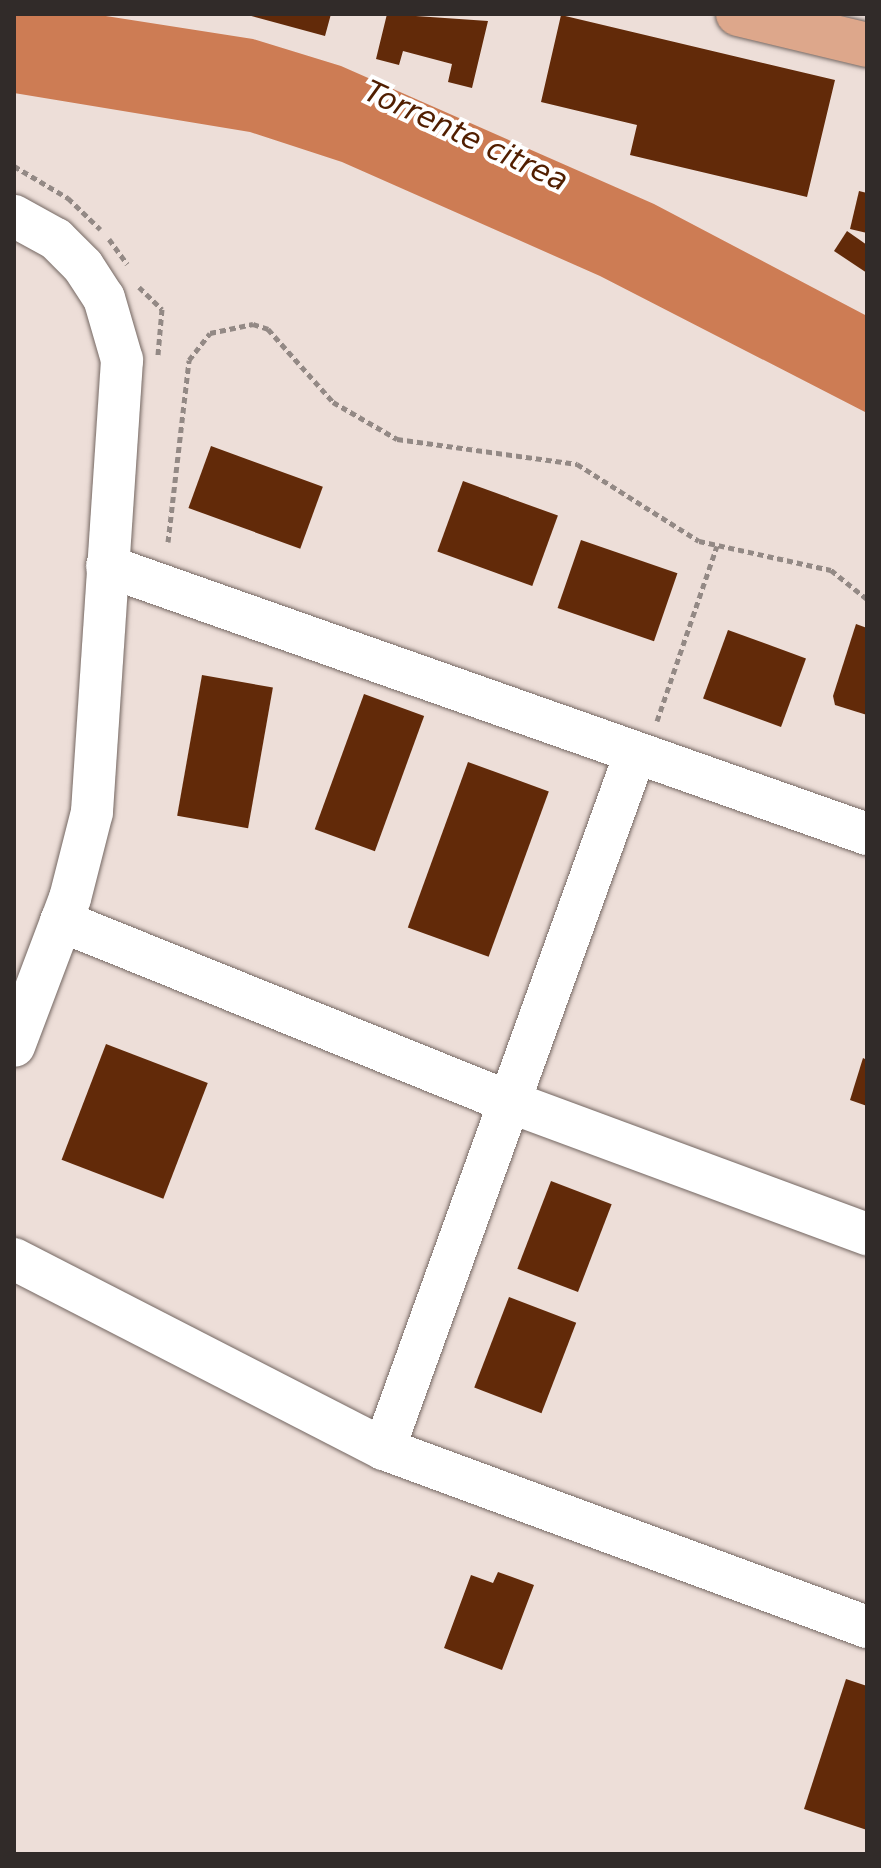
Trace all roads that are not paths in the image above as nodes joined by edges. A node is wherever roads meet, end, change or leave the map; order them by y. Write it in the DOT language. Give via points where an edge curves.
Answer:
graph roads {
  1 [pos="738,14"];
  2 [pos="867,45"];
  3 [pos="14,216"];
  4 [pos="107,566"];
  5 [pos="646,737"];
  6 [pos="867,834"];
  7 [pos="61,921"];
  8 [pos="14,1046"];
  9 [pos="510,1102"];
  10 [pos="867,1234"];
  11 [pos="14,1259"];
  12 [pos="384,1449"];
  13 [pos="867,1627"];
  1 -- 2 [label="main road"];
  3 -- 4 [label="street" via="56,239 83,266 117,333 121,391"];
  4 -- 5 [label="street"];
  4 -- 7 [label="street" via="92,812"];
  5 -- 6 [label="street"];
  5 -- 9 [label="street"];
  7 -- 8 [label="street"];
  7 -- 9 [label="street"];
  9 -- 10 [label="street"];
  9 -- 12 [label="street"];
  11 -- 12 [label="street"];
  12 -- 13 [label="street"];
}
